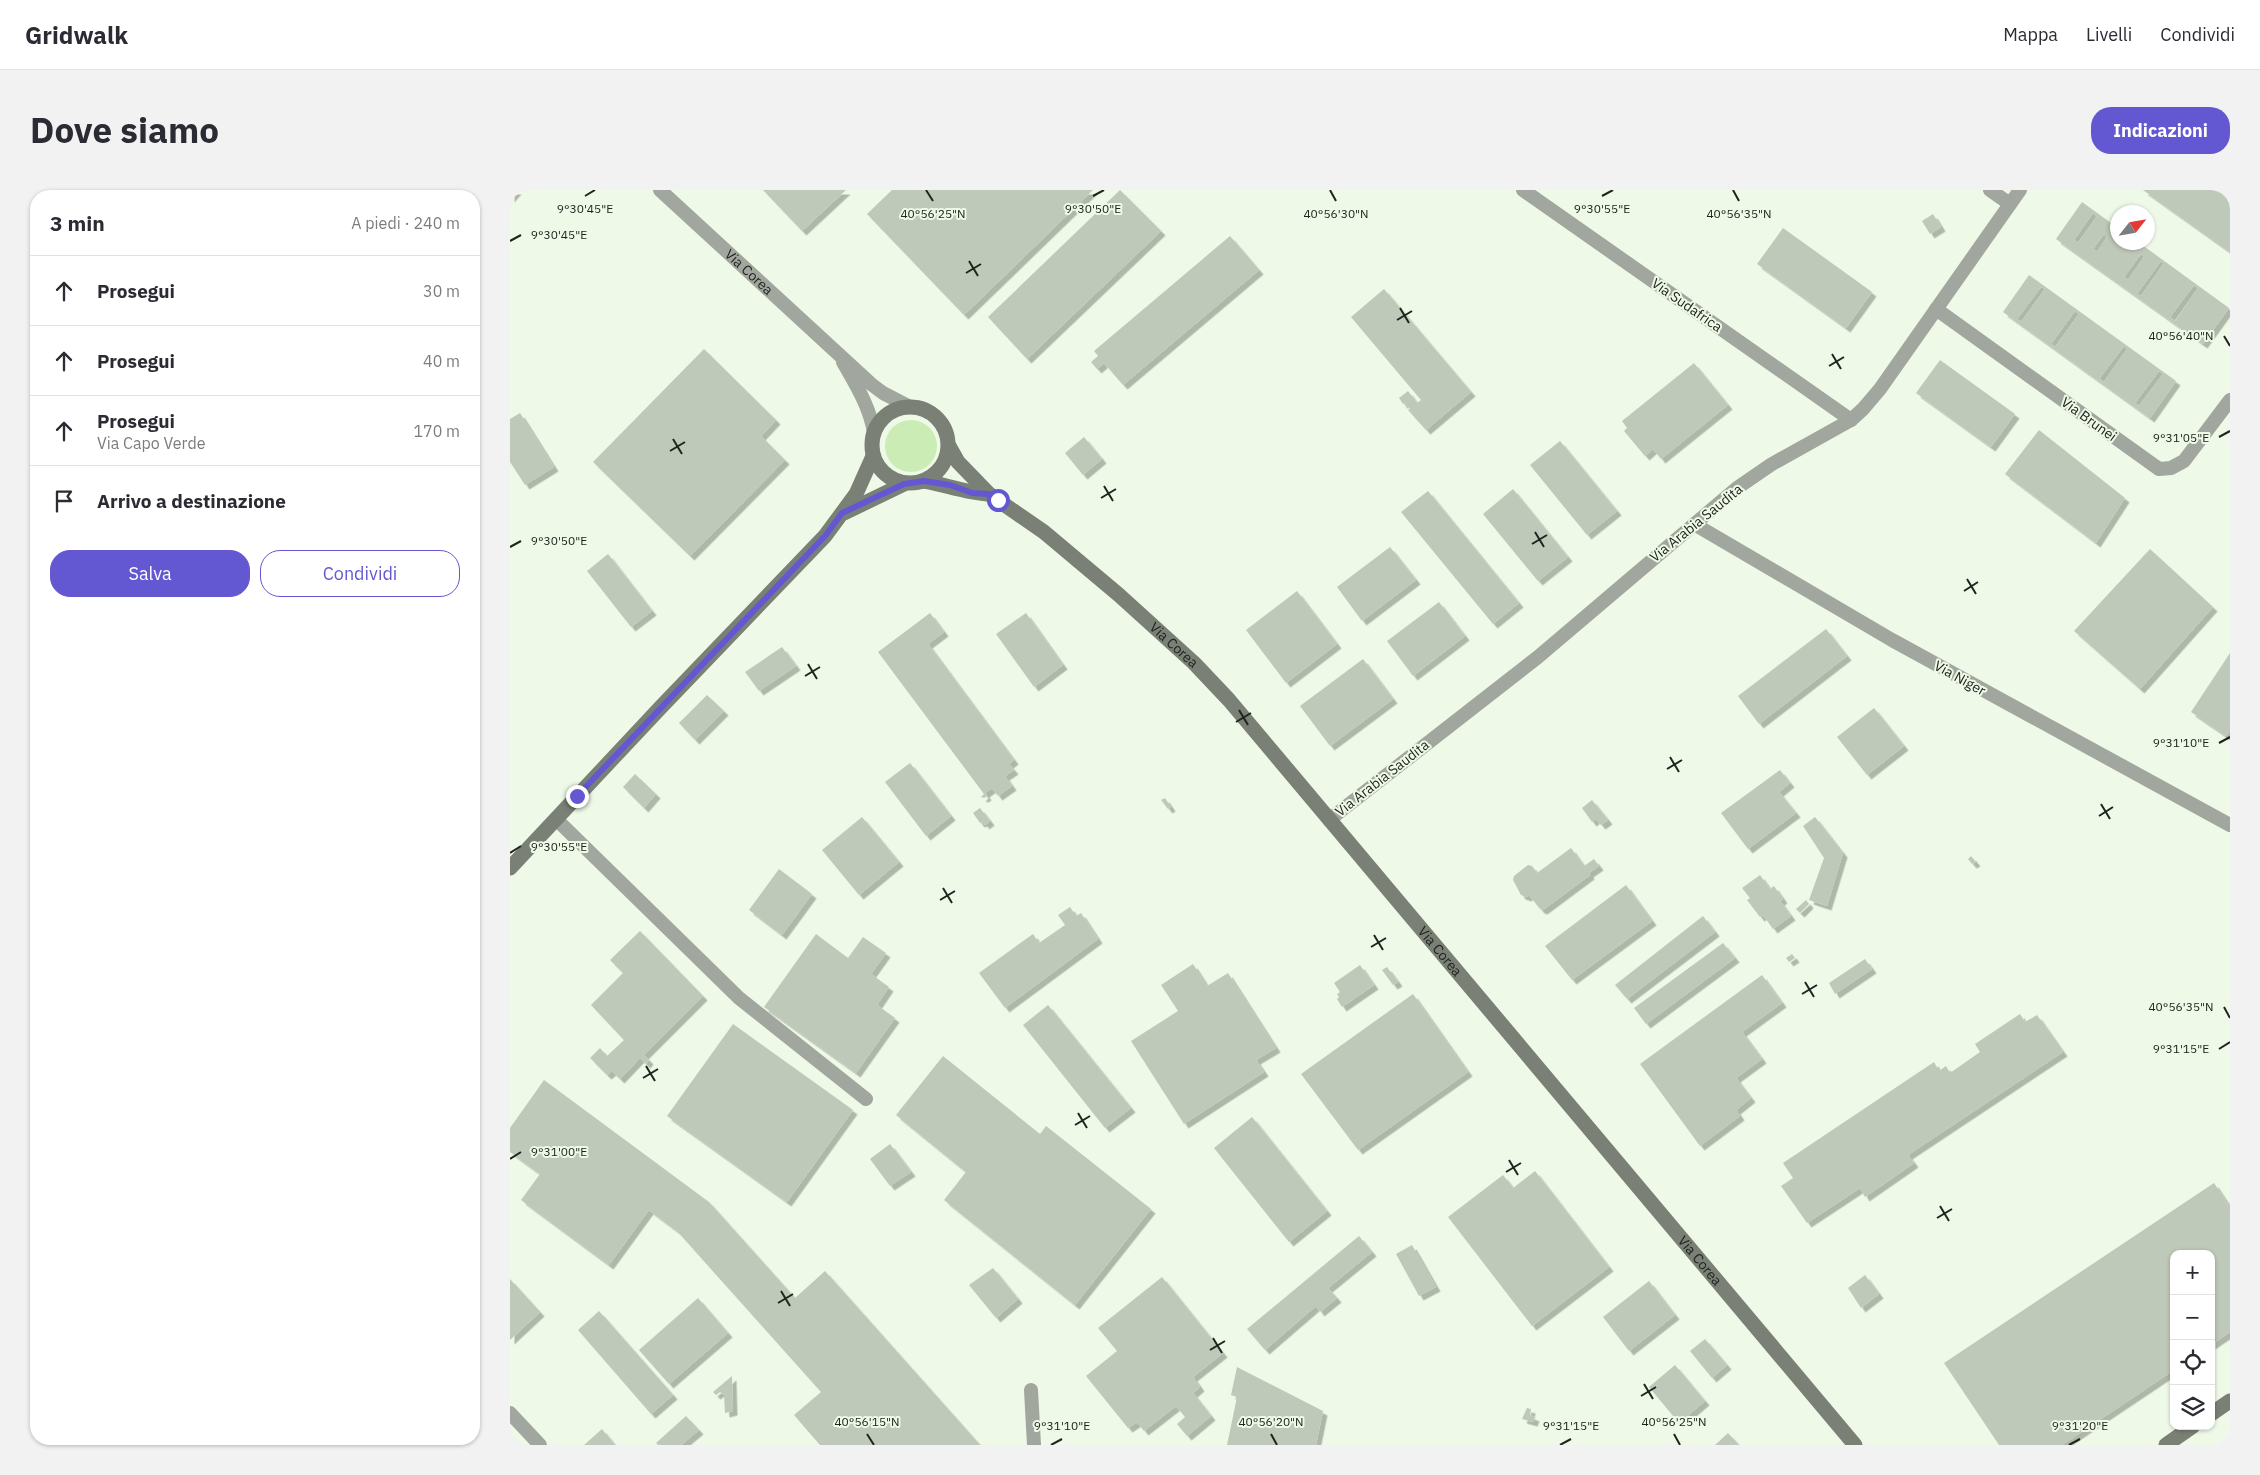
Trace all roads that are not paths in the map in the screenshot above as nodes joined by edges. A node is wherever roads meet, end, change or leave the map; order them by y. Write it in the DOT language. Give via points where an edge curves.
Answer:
graph roads {
  1 [pos="1523,190"];
  2 [pos="1990,190"];
  3 [pos="2020,190"];
  4 [pos="668,192"];
  5 [pos="2010,204"];
  6 [pos="1936,309"];
  7 [pos="838,353"];
  8 [pos="2230,400"];
  9 [pos="910,407"];
  10 [pos="1851,420"];
  11 [pos="874,433"];
  12 [pos="949,446"];
  13 [pos="873,456"];
  14 [pos="924,481"];
  15 [pos="904,484"];
  16 [pos="989,494"];
  17 [pos="842,513"];
  18 [pos="1694,524"];
  19 [pos="556,820"];
  20 [pos="1329,820"];
  21 [pos="2230,825"];
  22 [pos="510,868"];
  23 [pos="866,1099"];
  24 [pos="1031,1390"];
  25 [pos="2230,1401"];
  26 [pos="2215,1411"];
  27 [pos="510,1413"];
  28 [pos="2188,1430"];
  29 [pos="540,1445"];
  30 [pos="1034,1445"];
  31 [pos="1855,1445"];
  32 [pos="2166,1445"];
  1 -- 10 [label="street, Via Sudafrica"];
  2 -- 5 [label="street"];
  3 -- 5 [label="street, Via Arabia Saudita"];
  4 -- 7 [label="street, Via Corea"];
  5 -- 6 [label="street, Via Arabia Saudita"];
  6 -- 8 [label="street, Via Brunei" via="2159,469 2184,462"];
  6 -- 10 [label="street, Via Arabia Saudita" via="1880,389"];
  7 -- 9 [label="street, Via Corea" via="883,393"];
  7 -- 11 [label="street" via="863,398"];
  9 -- 11 [label="street" via="889,413 879,422"];
  9 -- 12 [label="street" via="935,416 946,431"];
  10 -- 18 [label="street, Via Arabia Saudita" via="1772,464"];
  11 -- 13 [label="street"];
  12 -- 14 [label="street" via="943,466"];
  12 -- 16 [label="street" via="958,462"];
  13 -- 15 [label="street" via="885,474"];
  13 -- 17 [label="street" via="856,494"];
  14 -- 15 [label="street"];
  14 -- 16 [label="street"];
  15 -- 17 [label="street"];
  16 -- 20 [label="street, Via Corea" via="1044,532 1194,663"];
  17 -- 19 [label="street" via="825,536"];
  18 -- 20 [label="street, Via Arabia Saudita" via="1538,656"];
  18 -- 21 [label="street, Via Niger" via="1892,640"];
  19 -- 22 [label="street"];
  19 -- 23 [label="street" via="739,998"];
  20 -- 31 [label="street, Via Corea"];
  24 -- 30 [label="street"];
  25 -- 26 [label="street"];
  27 -- 29 [label="street"];
  28 -- 32 [label="street"];
}
